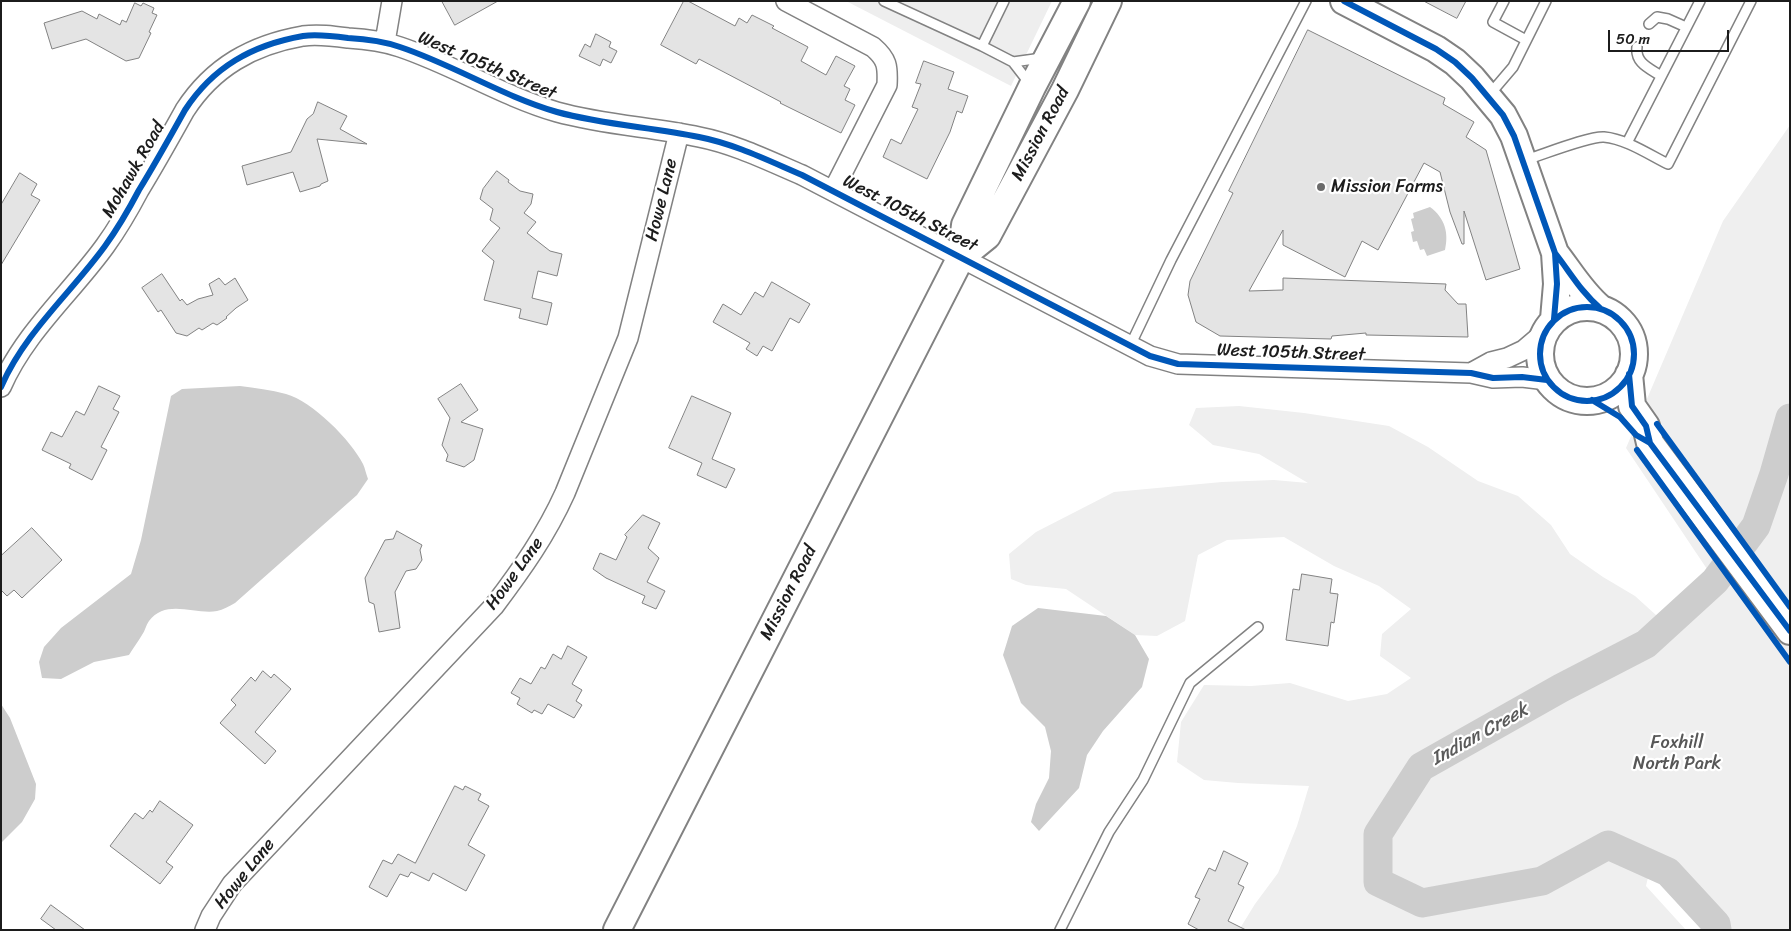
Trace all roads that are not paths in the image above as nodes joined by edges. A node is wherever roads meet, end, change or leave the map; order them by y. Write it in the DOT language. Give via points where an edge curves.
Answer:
graph roads {
  1 [pos="392,1"];
  2 [pos="786,1"];
  3 [pos="884,1"];
  4 [pos="1004,1"];
  5 [pos="1076,1"];
  6 [pos="1108,1"];
  7 [pos="1306,1"];
  8 [pos="1344,1"];
  9 [pos="1504,1"];
  10 [pos="1546,1"];
  11 [pos="1700,1"];
  12 [pos="1751,1"];
  13 [pos="1649,24"];
  14 [pos="1686,27"];
  15 [pos="338,37"];
  16 [pos="1526,40"];
  17 [pos="385,42"];
  18 [pos="982,46"];
  19 [pos="1637,47"];
  20 [pos="1048,57"];
  21 [pos="1012,62"];
  22 [pos="1661,76"];
  23 [pos="1032,87"];
  24 [pos="1488,96"];
  25 [pos="679,133"];
  26 [pos="1627,143"];
  27 [pos="1523,161"];
  28 [pos="833,191"];
  29 [pos="1555,253"];
  30 [pos="960,257"];
  31 [pos="1600,308"];
  32 [pos="1549,326"];
  33 [pos="1130,346"];
  34 [pos="1471,374"];
  35 [pos="1629,374"];
  36 [pos="1547,380"];
  37 [pos="1,387"];
  38 [pos="1592,400"];
  39 [pos="1650,443"];
  40 [pos="1258,627"];
  41 [pos="1790,631"];
  42 [pos="205,930"];
  43 [pos="617,930"];
  44 [pos="1060,930"];
  1 -- 17 [label="street"];
  2 -- 28 [label="street" via="873,46 884,56 888,70 887,85"];
  3 -- 18 [label="lane"];
  4 -- 18 [label="lane"];
  5 -- 20 [label="main road, Mission Road"];
  6 -- 30 [label="main road, Mission Road" via="1065,90 987,236"];
  7 -- 33 [label="lane" via="1171,260"];
  8 -- 24 [label="main road" via="1436,49 1455,62"];
  9 -- 16 [label="lane" via="1493,22"];
  10 -- 16 [label="lane"];
  11 -- 14 [label="lane"];
  12 -- 26 [label="lane" via="1668,164"];
  13 -- 14 [label="lane" via="1657,17"];
  14 -- 22 [label="lane"];
  15 -- 17 [label="street, West 105th Street"];
  15 -- 37 [label="street, Mohawk Road" via="304,36 266,46 233,60 206,82 185,110 118,227 82,276 29,338"];
  16 -- 24 [label="lane" via="1513,67"];
  17 -- 25 [label="street, West 105th Street" via="525,102 559,113"];
  18 -- 21 [label="lane"];
  19 -- 22 [label="lane" via="1636,54 1641,64"];
  20 -- 21 [label="lane"];
  20 -- 23 [label="main road, Mission Road"];
  21 -- 23 [label="lane"];
  22 -- 26 [label="lane"];
  23 -- 30 [label="main road, Mission Road" via="965,225"];
  24 -- 27 [label="main road" via="1503,115"];
  25 -- 28 [label="street, West 105th Street" via="752,154"];
  25 -- 42 [label="street, Howe Lane" via="628,338 565,493 539,543 494,606 232,884"];
  26 -- 27 [label="lane" via="1603,137 1589,139"];
  27 -- 29 [label="main road"];
  28 -- 30 [label="street, West 105th Street"];
  29 -- 31 [label="main road" via="1577,285"];
  29 -- 32 [label="main road" via="1557,284"];
  30 -- 33 [label="street, West 105th Street"];
  30 -- 43 [label="main road, Mission Road"];
  31 -- 32 [label="main road" via="1583,306 1567,310"];
  31 -- 35 [label="main road" via="1614,315 1626,327 1633,342 1634,359"];
  32 -- 34 [label="street" via="1524,350 1491,362"];
  32 -- 36 [label="main road" via="1540,349 1541,365"];
  33 -- 34 [label="street, West 105th Street" via="1178,364"];
  34 -- 36 [label="street, West 105th Street"];
  35 -- 38 [label="main road" via="1620,388 1606,397"];
  35 -- 39 [label="main road" via="1632,406 1646,426"];
  36 -- 38 [label="main road" via="1559,392 1574,399"];
  38 -- 39 [label="main road" via="1615,413 1636,435"];
  39 -- 41 [label="main road"];
  40 -- 44 [label="lane" via="1190,683 1143,780 1109,832"];
}
